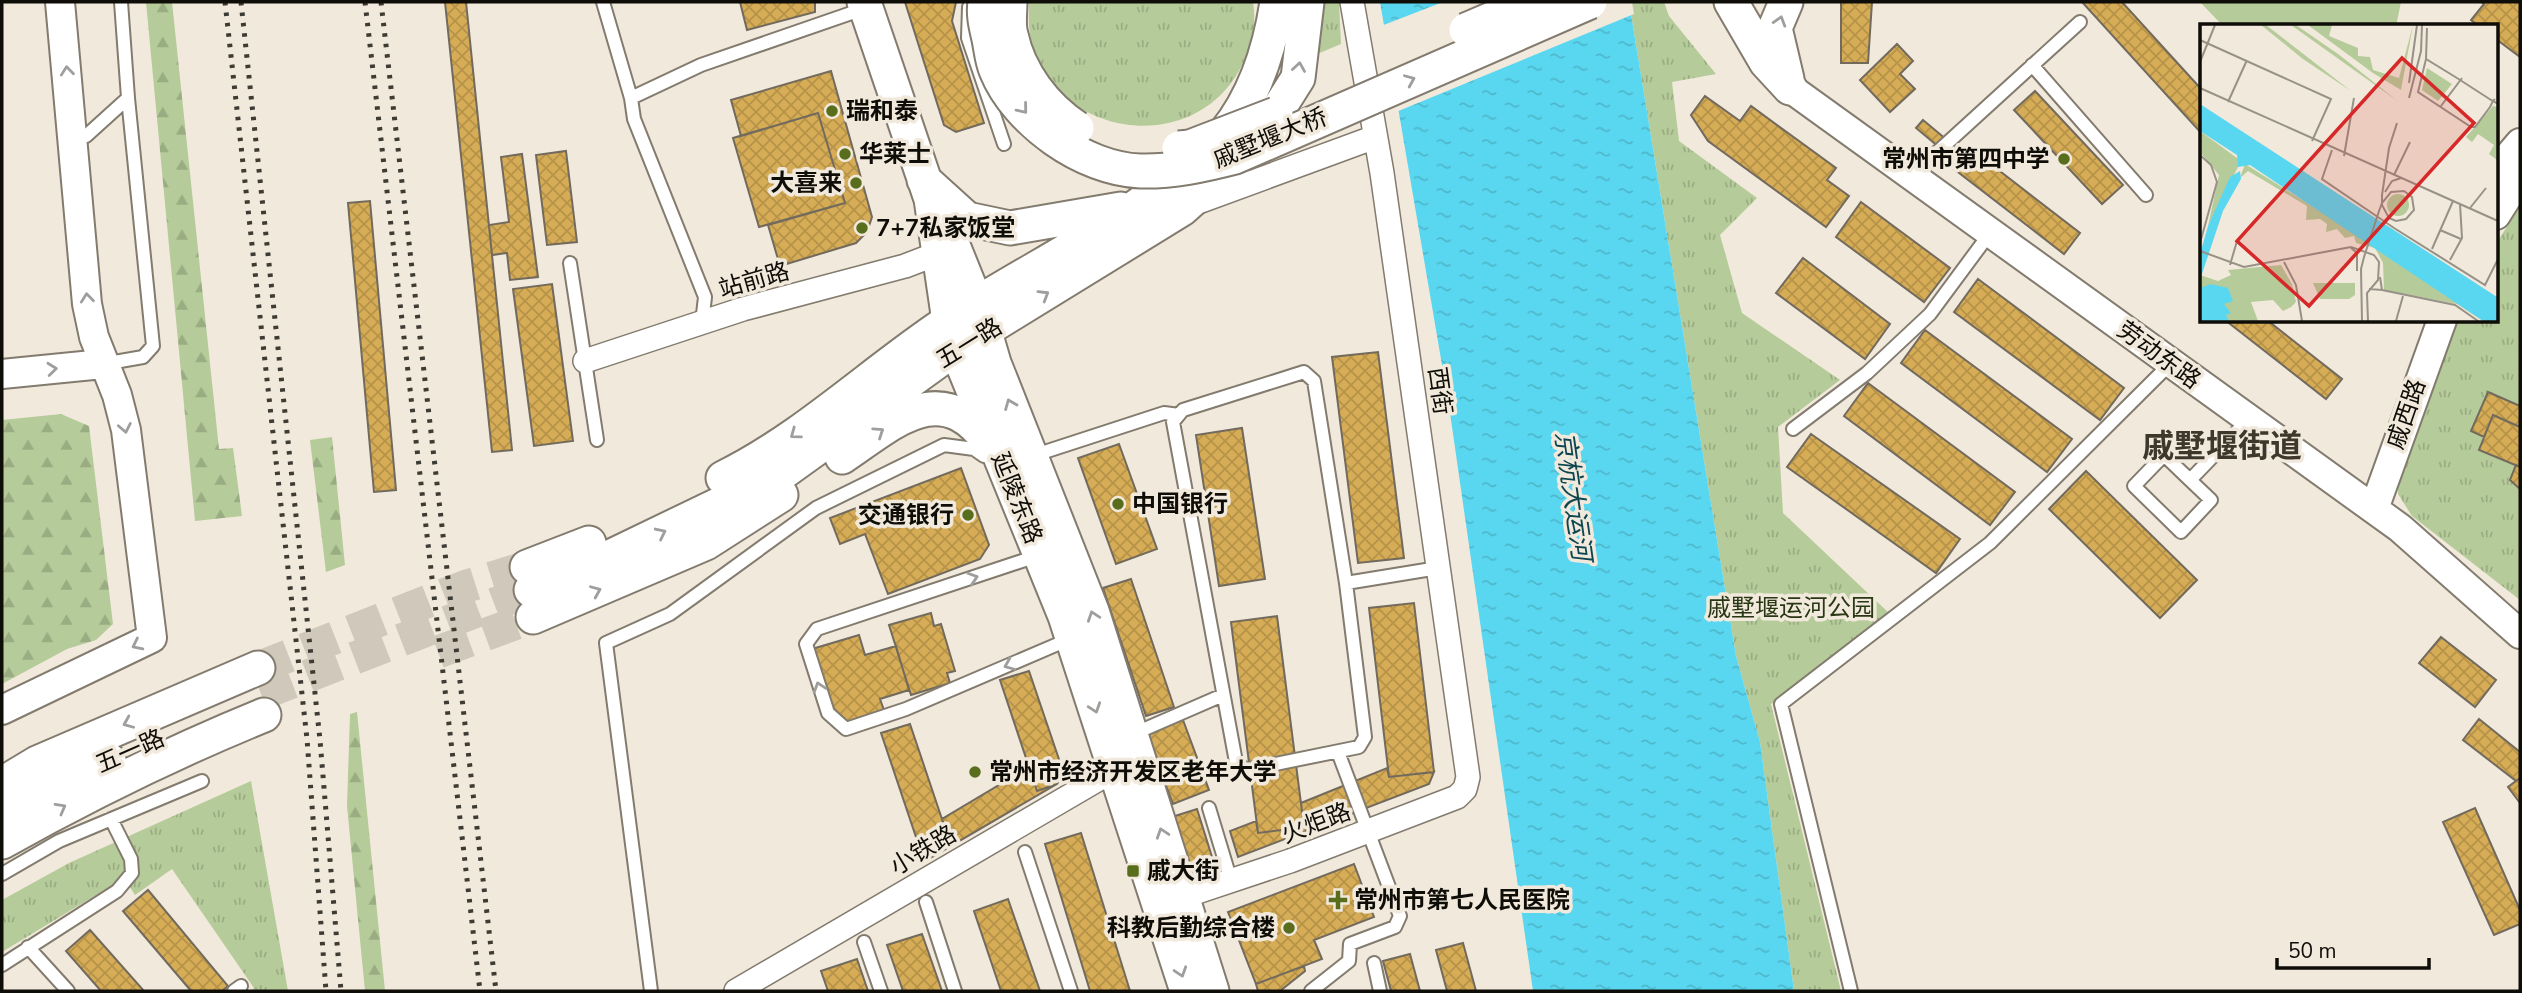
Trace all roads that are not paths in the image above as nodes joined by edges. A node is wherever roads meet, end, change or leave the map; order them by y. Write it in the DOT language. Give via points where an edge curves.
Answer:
graph roads {
  1 [pos="60,2"];
  2 [pos="121,2"];
  3 [pos="603,2"];
  4 [pos="970,2"];
  5 [pos="985,2"];
  6 [pos="1010,2"];
  7 [pos="1277,2"];
  8 [pos="1307,2"];
  9 [pos="1352,2"];
  10 [pos="1531,2"];
  11 [pos="1590,2"];
  12 [pos="1731,2"];
  13 [pos="1786,2"];
  14 [pos="865,5"];
  15 [pos="2080,22"];
  16 [pos="2032,65"];
  17 [pos="1790,88"];
  18 [pos="128,98"];
  19 [pos="631,98"];
  20 [pos="1375,137"];
  21 [pos="74,138"];
  22 [pos="2520,143"];
  23 [pos="1004,144"];
  24 [pos="2498,170"];
  25 [pos="1911,177"];
  26 [pos="2520,177"];
  27 [pos="927,190"];
  28 [pos="2146,195"];
  29 [pos="1137,206"];
  30 [pos="1182,209"];
  31 [pos="2498,212"];
  32 [pos="1990,233"];
  33 [pos="939,253"];
  34 [pos="570,263"];
  35 [pos="2420,322"];
  36 [pos="2441,322"];
  37 [pos="702,323"];
  38 [pos="967,326"];
  39 [pos="585,361"];
  40 [pos="2171,363"];
  41 [pos="103,364"];
  42 [pos="2,374"];
  43 [pos="906,384"];
  44 [pos="1178,415"];
  45 [pos="2249,419"];
  46 [pos="1793,429"];
  47 [pos="982,432"];
  48 [pos="597,440"];
  49 [pos="1013,463"];
  50 [pos="2190,480"];
  51 [pos="2366,503"];
  52 [pos="1040,555"];
  53 [pos="1438,568"];
  54 [pos="1346,583"];
  55 [pos="530,591"];
  56 [pos="2520,634"];
  57 [pos="1072,638"];
  58 [pos="261,692"];
  59 [pos="1223,695"];
  60 [pos="2,710"];
  61 [pos="1338,751"];
  62 [pos="1128,754"];
  63 [pos="202,781"];
  64 [pos="2,784"];
  65 [pos="1465,789"];
  66 [pos="1209,808"];
  67 [pos="2,814"];
  68 [pos="111,819"];
  69 [pos="1369,831"];
  70 [pos="2,842"];
  71 [pos="1025,852"];
  72 [pos="2,874"];
  73 [pos="1231,881"];
  74 [pos="1182,897"];
  75 [pos="926,902"];
  76 [pos="864,942"];
  77 [pos="28,947"];
  78 [pos="1374,963"];
  79 [pos="2,965"];
  80 [pos="68,991"];
  81 [pos="651,991"];
  82 [pos="736,991"];
  83 [pos="881,991"];
  84 [pos="955,991"];
  85 [pos="1071,991"];
  86 [pos="1187,991"];
  87 [pos="1212,991"];
  88 [pos="1311,991"];
  89 [pos="1380,991"];
  90 [pos="1851,991"];
  21 -- 1 [label="street, one-way"];
  2 -- 18 [label="lane"];
  3 -- 19 [label="lane"];
  4 -- 23 [label="lane" via="968,38"];
  5 -- 11 [label="main road, 戚墅堰大桥, one-way, bridge" via="983,13 996,71 1024,112 1054,139 1097,162 1139,171 1235,157"];
  6 -- 10 [label="main road, 戚墅堰大桥, bridge" via="1010,34 1029,80 1054,113 1095,139 1142,150 1190,147 1236,131"];
  7 -- 29 [label="main road, 五一路" via="1271,41 1255,82 1225,134"];
  30 -- 8 [label="main road, 五一路, one-way" via="1259,140 1298,78"];
  9 -- 20 [label="street, 西街"];
  12 -- 17 [label="main road" via="1766,62"];
  17 -- 13 [label="main road, one-way" via="1775,28"];
  14 -- 19 [label="lane" via="701,65"];
  14 -- 27 [label="main road, 延陵东路"];
  15 -- 16 [label="lane"];
  16 -- 25 [label="lane"];
  16 -- 28 [label="lane"];
  17 -- 25 [label="street, 劳动东路"];
  18 -- 21 [label="lane" via="86,136"];
  18 -- 41 [label="lane" via="153,345 143,357"];
  19 -- 37 [label="lane" via="634,119 705,297"];
  20 -- 30 [label="street"];
  20 -- 53 [label="street, 西街"];
  41 -- 21 [label="street, one-way" via="87,304"];
  22 -- 24 [label="street"];
  25 -- 32 [label="street, 劳动东路"];
  26 -- 31 [label="street"];
  27 -- 29 [label="main road" via="967,219 1010,228"];
  27 -- 33 [label="main road, 延陵东路"];
  27 -- 38 [label="main road" via="957,251"];
  29 -- 38 [label="main road, 五一路"];
  38 -- 30 [label="main road, 五一路, one-way"];
  32 -- 40 [label="street, 劳动东路"];
  32 -- 46 [label="lane" via="1930,314 1867,373"];
  33 -- 37 [label="street, 站前路"];
  33 -- 38 [label="main road, 延陵东路"];
  34 -- 39 [label="lane"];
  35 -- 51 [label="street, 戚西路"];
  36 -- 51 [label="street, 戚西路"];
  37 -- 39 [label="street, 站前路"];
  38 -- 43 [label="main road, 五一路"];
  38 -- 49 [label="main road, 延陵东路" via="994,363"];
  38 -- 55 [label="main road, 五一路, one-way" via="761,459 587,544"];
  39 -- 48 [label="lane"];
  40 -- 45 [label="street, 劳动东路"];
  40 -- 90 [label="lane" via="1990,542 1781,704"];
  42 -- 41 [label="street, one-way"];
  41 -- 60 [label="street, one-way" via="126,430 152,638"];
  43 -- 47 [label="main road" via="943,389"];
  55 -- 43 [label="main road, 五一路, one-way" via="778,477"];
  44 -- 49 [label="lane" via="1164,413"];
  44 -- 54 [label="lane" via="1304,372 1314,381"];
  44 -- 59 [label="lane" via="1173,422"];
  45 -- 50 [label="lane"];
  45 -- 51 [label="street, 劳动东路"];
  47 -- 49 [label="main road"];
  55 -- 47 [label="main road, one-way" via="706,543 906,414 925,407 954,414"];
  49 -- 52 [label="main road, 延陵东路"];
  62 -- 49 [label="main road, 延陵东路, one-way" via="1091,611"];
  49 -- 81 [label="lane" via="974,449 944,445 816,508 670,614 606,643"];
  50 -- 50 [label="lane" via="2164,455 2134,486 2181,531 2211,500"];
  51 -- 56 [label="street, 劳动东路"];
  52 -- 57 [label="main road, 延陵东路"];
  57 -- 52 [label="lane, one-way" via="906,709 846,729 828,713 806,645 817,629"];
  53 -- 54 [label="lane"];
  53 -- 65 [label="street, 西街" via="1468,777"];
  54 -- 61 [label="lane" via="1365,737 1359,747"];
  57 -- 62 [label="main road, 延陵东路, one-way"];
  58 -- 64 [label="main road, 五一路, one-way" via="37,762"];
  58 -- 67 [label="main road, 五一路" via="46,788"];
  70 -- 58 [label="main road, one-way" via="148,764"];
  59 -- 61 [label="lane" via="1236,762 1246,770"];
  59 -- 62 [label="lane"];
  61 -- 69 [label="lane"];
  74 -- 62 [label="main road, 延陵东路, one-way"];
  62 -- 82 [label="street, 小铁路"];
  62 -- 86 [label="main road, 延陵东路, one-way"];
  63 -- 68 [label="lane"];
  65 -- 69 [label="street, 火炬路" via="1457,797"];
  66 -- 73 [label="lane"];
  68 -- 72 [label="lane" via="59,841"];
  68 -- 77 [label="lane" via="131,859 132,873 117,891"];
  69 -- 73 [label="street, 火炬路"];
  69 -- 88 [label="lane" via="1399,916 1395,927 1350,944 1349,961"];
  71 -- 85 [label="lane"];
  73 -- 74 [label="street, 火炬路"];
  74 -- 87 [label="main road, 延陵东路"];
  75 -- 84 [label="lane"];
  76 -- 83 [label="lane"];
  77 -- 79 [label="lane"];
  77 -- 80 [label="lane"];
  78 -- 89 [label="lane"];
}
